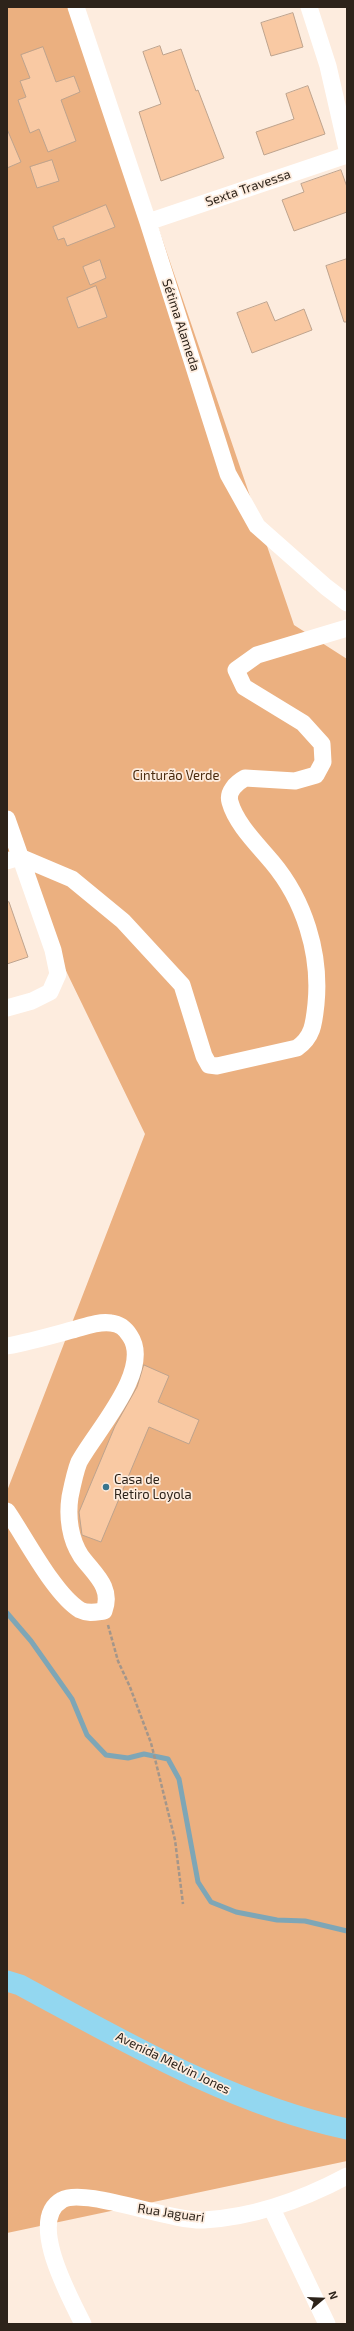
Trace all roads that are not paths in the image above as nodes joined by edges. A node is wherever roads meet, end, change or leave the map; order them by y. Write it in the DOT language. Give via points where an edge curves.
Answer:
graph roads {
  1 [pos="76,7"];
  2 [pos="310,7"];
  3 [pos="347,149"];
  4 [pos="347,155"];
  5 [pos="148,222"];
  6 [pos="347,603"];
  7 [pos="347,628"];
  8 [pos="7,819"];
  9 [pos="14,859"];
  10 [pos="7,1008"];
  11 [pos="7,1346"];
  12 [pos="7,1511"];
  13 [pos="7,1981"];
  14 [pos="347,2129"];
  15 [pos="347,2176"];
  16 [pos="272,2209"];
  17 [pos="83,2324"];
  18 [pos="327,2324"];
  1 -- 5 [label="street, Sétima Alameda"];
  2 -- 3 [label="street" via="328,66"];
  4 -- 5 [label="street, Sexta Travessa"];
  5 -- 6 [label="street, Sétima Alameda" via="228,474 257,526"];
  7 -- 9 [label="street" via="257,655 236,670 244,687 303,723 322,744 323,762 316,775 295,781 244,778 230,792 230,802 238,818 282,873 311,933 317,973 316,999 313,1029 306,1042 297,1048 217,1066 209,1065 182,985 123,921 72,879"];
  8 -- 9 [label="street"];
  9 -- 10 [label="street" via="53,950 58,974 50,992 32,1002"];
  11 -- 12 [label="street" via="92,1324 111,1323 124,1327 132,1339 136,1353 132,1373 79,1463 70,1498 69,1522 74,1540 81,1556 105,1588 108,1602 104,1611 92,1613 81,1610 66,1597"];
  13 -- 14 [label="main road, Avenida Melvin Jones" via="20,1984 120,2038 231,2091 285,2112"];
  15 -- 16 [label="street, Rua Jaguari" via="314,2194"];
  16 -- 17 [label="street, Rua Jaguari" via="203,2220 155,2213 82,2196 62,2200 54,2206 49,2220 56,2268"];
  16 -- 18 [label="street"];
}
